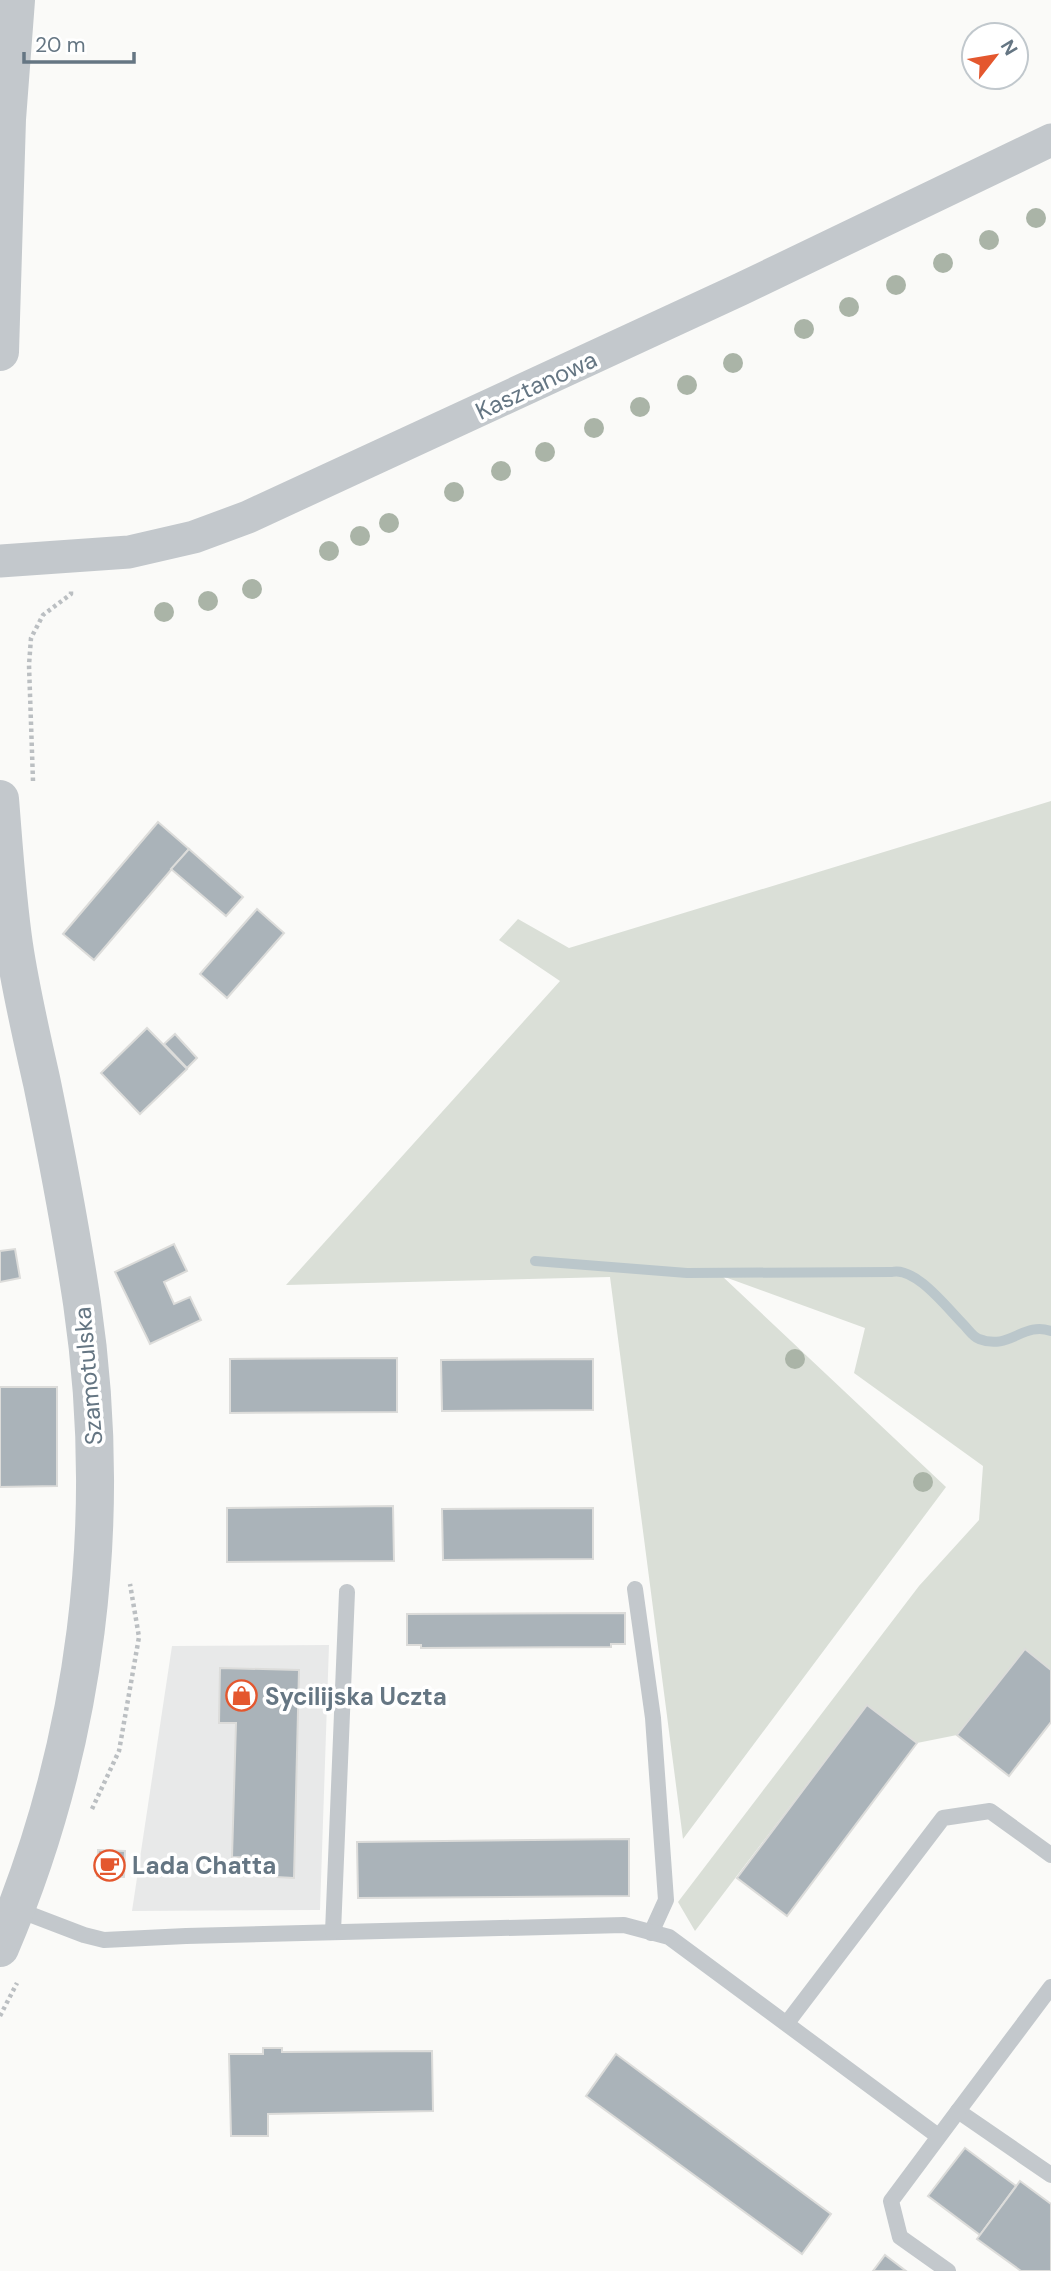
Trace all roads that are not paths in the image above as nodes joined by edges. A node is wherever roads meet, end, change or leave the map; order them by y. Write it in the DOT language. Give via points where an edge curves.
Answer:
graph roads {
  1 [pos="16,0"];
  2 [pos="1051,140"];
  3 [pos="0,352"];
  4 [pos="0,561"];
  5 [pos="0,799"];
  6 [pos="635,1589"];
  7 [pos="347,1592"];
  8 [pos="1051,1855"];
  9 [pos="16,1909"];
  10 [pos="333,1932"];
  11 [pos="651,1933"];
  12 [pos="0,1948"];
  13 [pos="1051,1987"];
  14 [pos="787,2023"];
  15 [pos="958,2111"];
  16 [pos="938,2136"];
  17 [pos="1051,2175"];
  18 [pos="948,2271"];
  1 -- 3 [label="street"];
  2 -- 4 [label="street, Kasztanowa" via="248,517 194,537 129,552"];
  5 -- 9 [label="street, Szamotulska" via="14,945 61,1174 82,1306 95,1455 92,1577 72,1722 53,1799"];
  6 -- 11 [label="lane" via="653,1718 666,1900"];
  7 -- 10 [label="lane"];
  8 -- 14 [label="lane" via="990,1811 943,1818"];
  9 -- 10 [label="lane" via="104,1940"];
  9 -- 12 [label="street, Szamotulska"];
  10 -- 11 [label="lane" via="624,1925"];
  11 -- 14 [label="lane" via="669,1937"];
  13 -- 15 [label="lane"];
  14 -- 16 [label="lane"];
  15 -- 16 [label="lane"];
  15 -- 17 [label="lane"];
  16 -- 18 [label="lane" via="891,2201 900,2237"];
}
